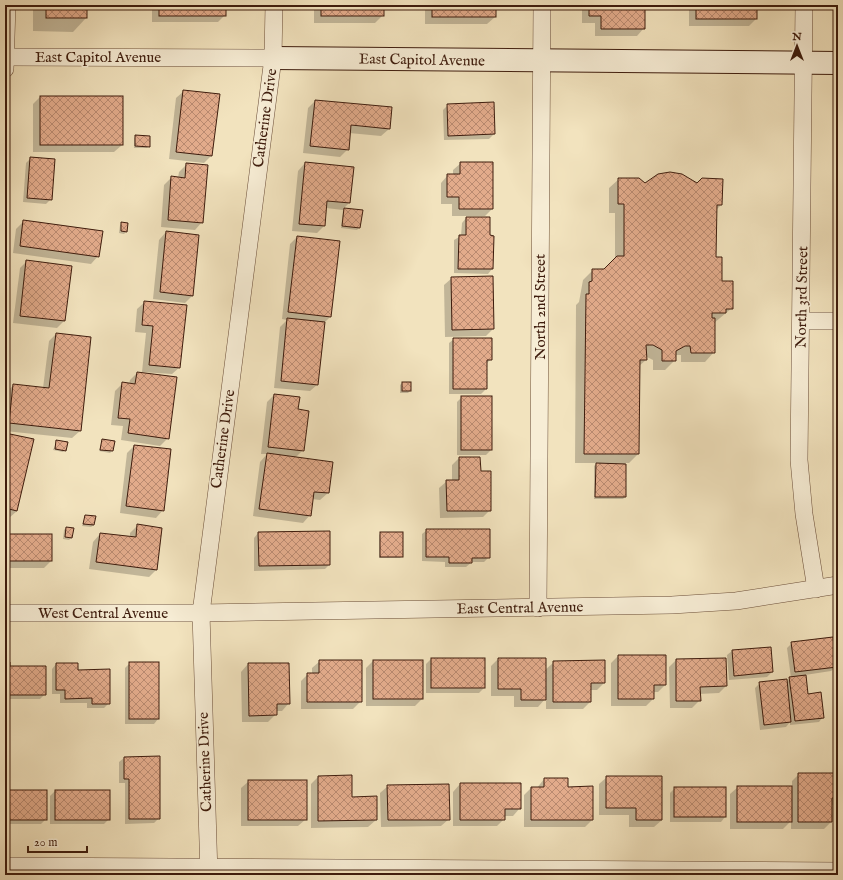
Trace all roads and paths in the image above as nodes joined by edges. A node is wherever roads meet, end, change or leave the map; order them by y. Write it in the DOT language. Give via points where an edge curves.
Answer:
graph roads {
  1 [pos="7,5"];
  2 [pos="274,5"];
  3 [pos="542,5"];
  4 [pos="804,5"];
  5 [pos="273,58"];
  6 [pos="542,61"];
  7 [pos="6,63"];
  8 [pos="804,63"];
  9 [pos="838,63"];
  10 [pos="801,321"];
  11 [pos="838,321"];
  12 [pos="838,585"];
  13 [pos="816,589"];
  14 [pos="538,608"];
  15 [pos="5,612"];
  16 [pos="200,612"];
  17 [pos="5,866"];
  18 [pos="209,871"];
  19 [pos="838,871"];
  1 -- 7 [label="street"];
  2 -- 5 [label="street, Catherine Drive"];
  3 -- 6 [label="street, North 2nd Street"];
  4 -- 8 [label="street, North 3rd Street"];
  5 -- 6 [label="street, East Capitol Avenue"];
  5 -- 7 [label="street, East Capitol Avenue"];
  5 -- 16 [label="street, Catherine Drive"];
  6 -- 8 [label="street, East Capitol Avenue"];
  6 -- 14 [label="street, North 2nd Street"];
  8 -- 9 [label="street, East Capitol Avenue"];
  8 -- 10 [label="street, North 3rd Street"];
  10 -- 11 [label="street"];
  10 -- 13 [label="street, North 3rd Street" via="800,488"];
  12 -- 13 [label="street, East Central Avenue"];
  13 -- 14 [label="street, East Central Avenue" via="719,603"];
  14 -- 16 [label="street, East Central Avenue"];
  15 -- 16 [label="street, West Central Avenue"];
  16 -- 18 [label="street, Catherine Drive"];
  17 -- 18 [label="street"];
  18 -- 19 [label="street"];
}
